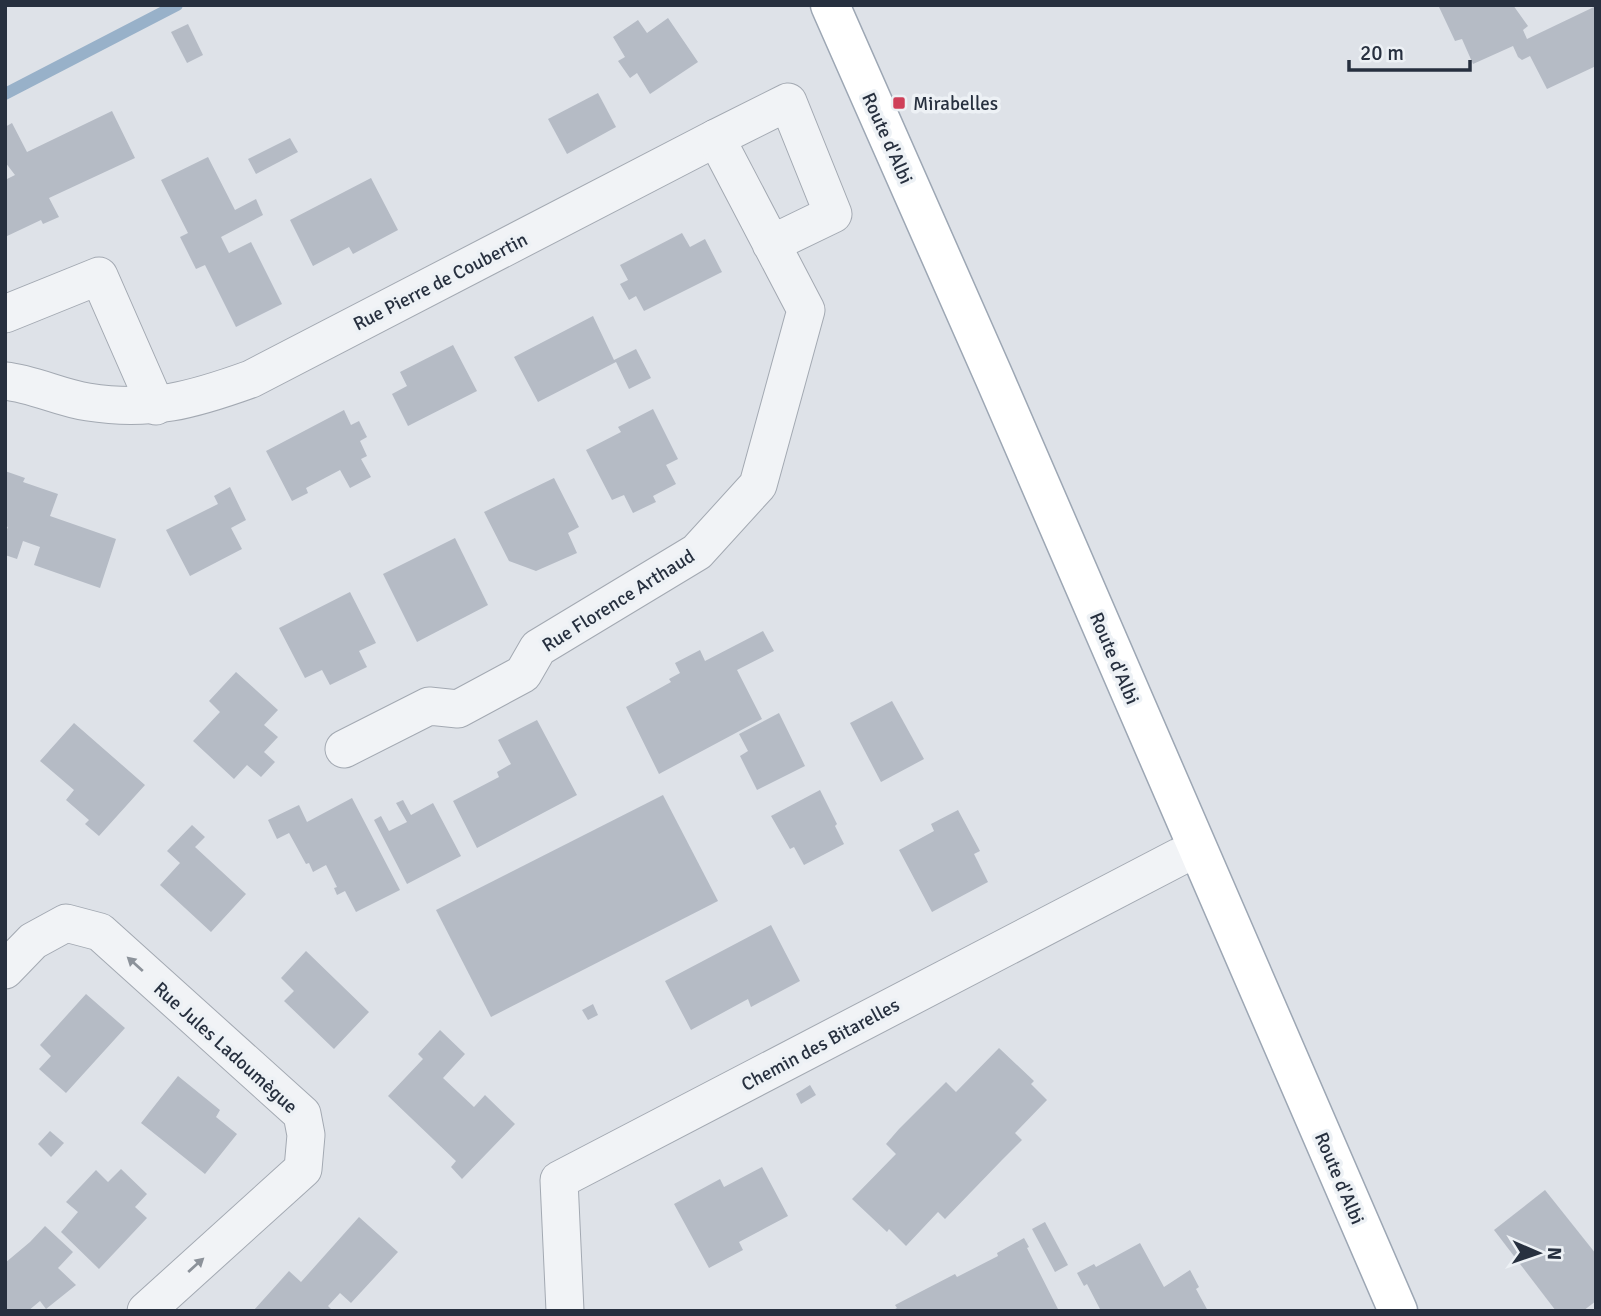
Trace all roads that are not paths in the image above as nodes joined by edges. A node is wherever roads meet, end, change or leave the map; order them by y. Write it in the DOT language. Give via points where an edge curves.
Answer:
graph roads {
  1 [pos="830,5"];
  2 [pos="716,138"];
  3 [pos="771,244"];
  4 [pos="5,314"];
  5 [pos="5,380"];
  6 [pos="156,406"];
  7 [pos="344,749"];
  8 [pos="1198,850"];
  9 [pos="5,970"];
  10 [pos="146,1311"];
  11 [pos="565,1311"];
  12 [pos="1398,1311"];
  1 -- 8 [label="main road, Route d'Albi"];
  2 -- 3 [label="street"];
  2 -- 3 [label="street, Rue Pierre de Coubertin" via="788,102 832,214"];
  2 -- 6 [label="street, Rue Pierre de Coubertin" via="251,379 201,397"];
  3 -- 7 [label="street, Rue Florence Arthaud" via="806,310 758,485 696,552 538,648 523,674 458,709 429,706"];
  4 -- 6 [label="street" via="99,276"];
  5 -- 6 [label="street, Rue Pierre de Coubertin" via="88,402"];
  8 -- 11 [label="street, Chemin des Bitarelles" via="559,1180"];
  8 -- 12 [label="main road, Route d'Albi"];
  10 -- 9 [label="street, Rue Jules Ladoumègue, one-way" via="303,1169 306,1135 302,1114 100,932 66,923 33,941"];
}
